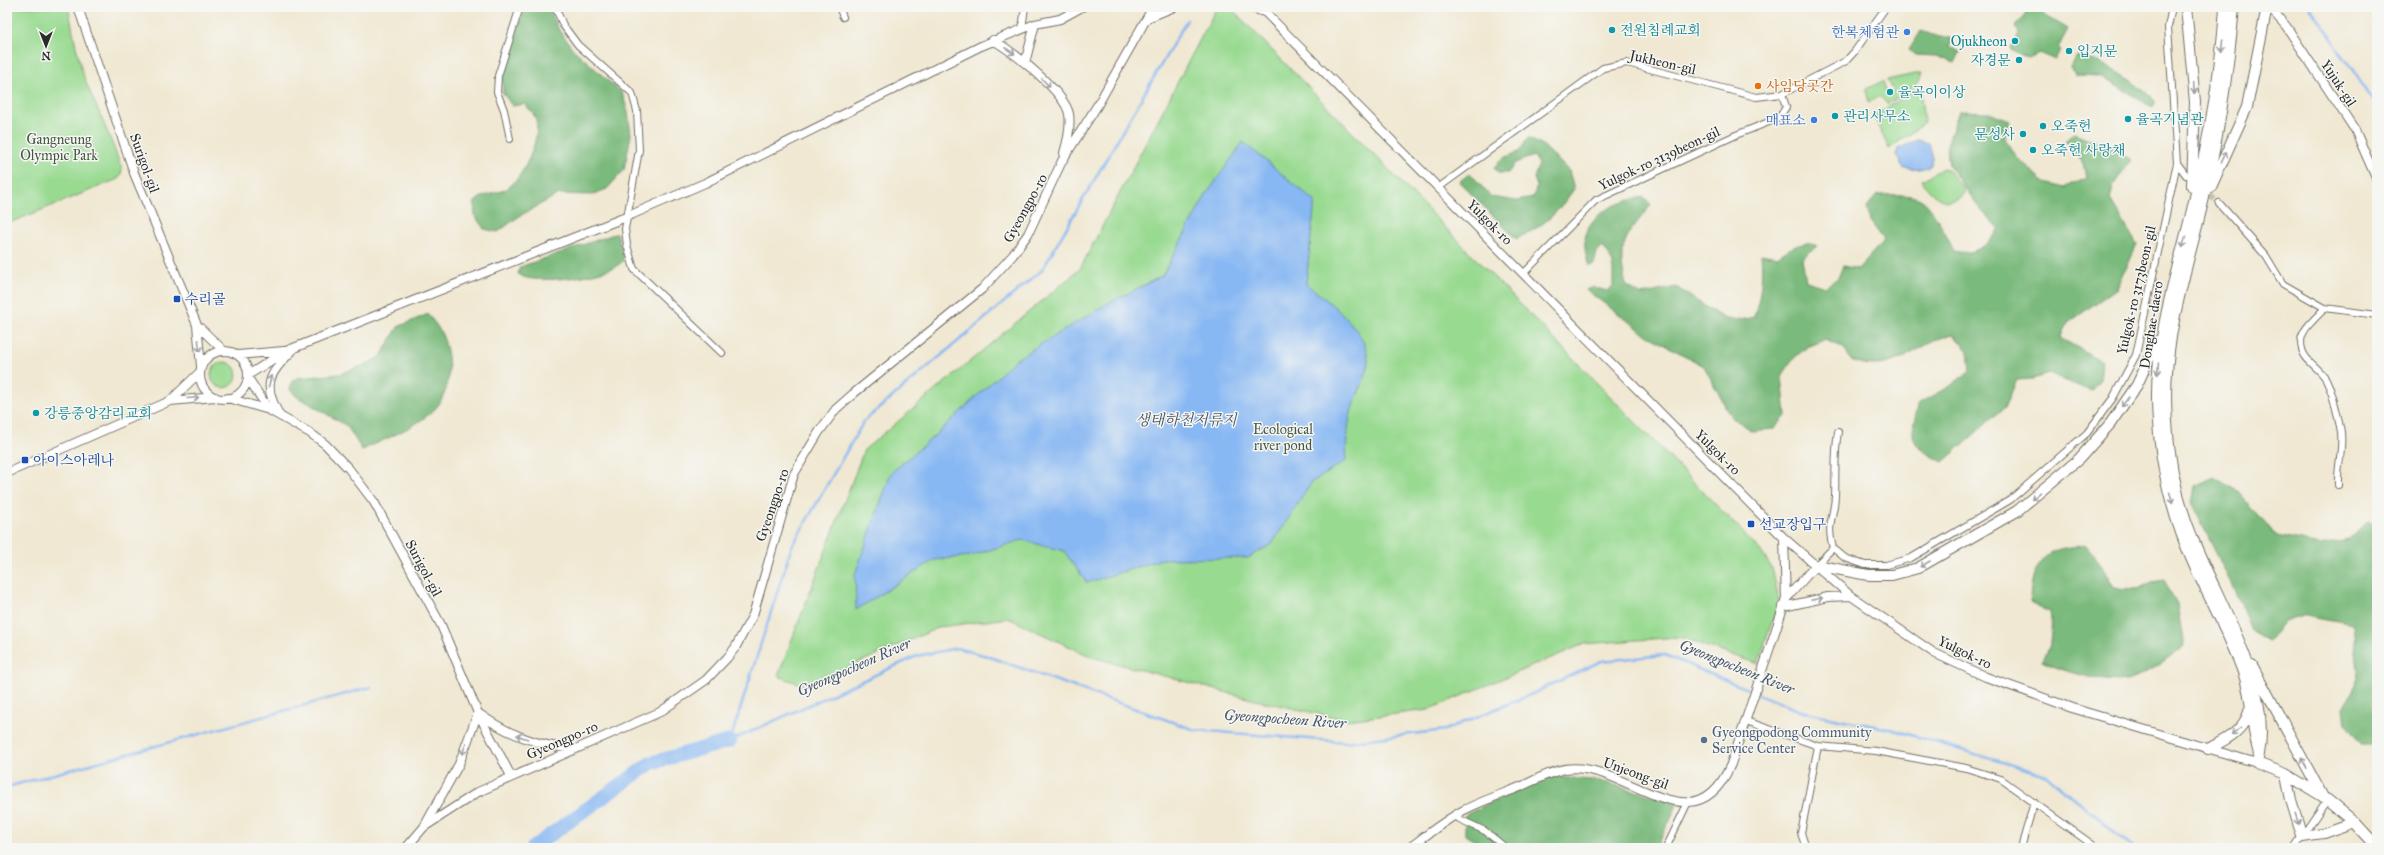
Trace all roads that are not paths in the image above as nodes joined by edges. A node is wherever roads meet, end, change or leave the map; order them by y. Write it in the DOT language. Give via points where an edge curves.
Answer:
graph roads {
  1 [pos="78,7"];
  2 [pos="520,7"];
  3 [pos="555,7"];
  4 [pos="839,7"];
  5 [pos="1025,7"];
  6 [pos="1082,7"];
  7 [pos="1153,7"];
  8 [pos="1174,7"];
  9 [pos="1249,7"];
  10 [pos="1886,7"];
  11 [pos="2172,7"];
  12 [pos="2186,7"];
  13 [pos="2225,7"];
  14 [pos="2234,7"];
  15 [pos="2268,7"];
  16 [pos="1263,10"];
  17 [pos="843,17"];
  18 [pos="1147,18"];
  19 [pos="1034,24"];
  20 [pos="1022,29"];
  21 [pos="993,40"];
  22 [pos="1025,63"];
  23 [pos="1782,94"];
  24 [pos="510,139"];
  25 [pos="1062,161"];
  26 [pos="2177,163"];
  27 [pos="2186,175"];
  28 [pos="2377,180"];
  29 [pos="1438,188"];
  30 [pos="2219,204"];
  31 [pos="2202,206"];
  32 [pos="626,217"];
  33 [pos="2190,219"];
  34 [pos="1524,273"];
  35 [pos="2325,308"];
  36 [pos="2377,315"];
  37 [pos="197,325"];
  38 [pos="2163,331"];
  39 [pos="297,346"];
  40 [pos="223,350"];
  41 [pos="286,351"];
  42 [pos="722,353"];
  43 [pos="238,355"];
  44 [pos="201,369"];
  45 [pos="248,376"];
  46 [pos="215,397"];
  47 [pos="228,398"];
  48 [pos="170,401"];
  49 [pos="269,410"];
  50 [pos="280,417"];
  51 [pos="1838,432"];
  52 [pos="7,473"];
  53 [pos="2338,485"];
  54 [pos="1784,538"];
  55 [pos="1833,548"];
  56 [pos="1816,565"];
  57 [pos="1851,596"];
  58 [pos="1785,603"];
  59 [pos="2238,640"];
  60 [pos="2251,704"];
  61 [pos="478,713"];
  62 [pos="1747,718"];
  63 [pos="1818,746"];
  64 [pos="573,749"];
  65 [pos="2208,749"];
  66 [pos="2258,759"];
  67 [pos="2286,774"];
  68 [pos="511,776"];
  69 [pos="2325,798"];
  70 [pos="1688,802"];
  71 [pos="2034,802"];
  72 [pos="1454,817"];
  73 [pos="2354,822"];
  74 [pos="424,827"];
  75 [pos="2302,836"];
  76 [pos="2377,847"];
  77 [pos="406,848"];
  78 [pos="1409,848"];
  79 [pos="1506,848"];
  80 [pos="1666,848"];
  81 [pos="1806,848"];
  82 [pos="2021,848"];
  83 [pos="2098,848"];
  84 [pos="2294,848"];
  1 -- 37 [label="street, Surigol-gil" via="134,173"];
  2 -- 24 [label="street" via="498,76 497,92"];
  3 -- 32 [label="street" via="563,25 578,45 632,92 637,111 639,150"];
  4 -- 17 [label="street"];
  5 -- 20 [label="street"];
  6 -- 19 [label="street" via="1060,19"];
  7 -- 18 [label="street, Gyeongpo-ro"];
  8 -- 18 [label="street"];
  9 -- 16 [label="street"];
  10 -- 23 [label="street, Jukheon-gil" via="1856,51 1846,61"];
  11 -- 26 [label="street, Yulgok-ro 3173beon-gil" via="2168,27"];
  12 -- 33 [label="main road, one-way" via="2195,126"];
  13 -- 33 [label="main road, Donghae-daero, one-way" via="2221,60"];
  14 -- 31 [label="main road, Donghae-daero" via="2221,112"];
  15 -- 28 [label="street, Yujuk-gil" via="2286,26 2354,130"];
  31 -- 15 [label="main road, one-way" via="2246,107"];
  16 -- 29 [label="street, Yulgok-ro"];
  18 -- 25 [label="street, Gyeongpo-ro"];
  19 -- 20 [label="street"];
  19 -- 22 [label="street"];
  20 -- 21 [label="street"];
  21 -- 22 [label="street, one-way"];
  21 -- 32 [label="street" via="705,183"];
  22 -- 25 [label="street, one-way" via="1066,104 1070,125"];
  23 -- 29 [label="street, Jukheon-gil" via="1756,98 1627,63 1603,68"];
  23 -- 34 [label="street, Yulgok-ro 3139beon-gil" via="1786,107 1779,118 1596,200"];
  25 -- 64 [label="street, Gyeongpo-ro" via="1028,234 999,272 982,289 853,394 836,410 819,432 794,474 761,579 753,614 727,658 706,680 660,712"];
  26 -- 27 [label="street"];
  26 -- 55 [label="street, Yulgok-ro 3173beon-gil" via="2136,355 2113,398 2087,433 2010,500 1911,558 1886,565 1865,565 1845,558"];
  29 -- 34 [label="street, Yulgok-ro"];
  30 -- 35 [label="street" via="2266,256 2283,284"];
  31 -- 59 [label="main road, Donghae-daero" via="2177,299 2168,347 2166,423 2174,474 2186,520 2202,562"];
  32 -- 39 [label="street"];
  32 -- 42 [label="street" via="627,245 634,269"];
  33 -- 38 [label="main road, Donghae-daero, one-way" via="2169,297"];
  34 -- 54 [label="street, Yulgok-ro"];
  35 -- 36 [label="street"];
  35 -- 53 [label="street" via="2302,334 2301,342 2302,352 2308,361 2325,377 2341,433"];
  37 -- 40 [label="street, Surigol-gil"];
  37 -- 44 [label="street, Surigol-gil, one-way"];
  38 -- 56 [label="main road, one-way" via="2137,385 2110,424 2079,459 2017,511 1918,568 1892,575 1868,575"];
  38 -- 60 [label="main road, Donghae-daero, one-way" via="2157,400 2160,449 2166,476 2185,542 2232,642 2245,677"];
  39 -- 41 [label="street"];
  50 -- 39 [label="street, one-way" via="271,401 268,387 276,366"];
  40 -- 43 [label="street"];
  40 -- 44 [label="street" via="208,357"];
  41 -- 43 [label="street"];
  41 -- 45 [label="street"];
  43 -- 45 [label="street" via="246,365"];
  44 -- 46 [label="street" via="203,387"];
  44 -- 48 [label="street"];
  45 -- 47 [label="street" via="242,390"];
  45 -- 49 [label="street, Surigol-gil"];
  46 -- 47 [label="street"];
  48 -- 46 [label="street, one-way"];
  47 -- 49 [label="street, Surigol-gil"];
  48 -- 52 [label="street"];
  49 -- 50 [label="street, Surigol-gil"];
  50 -- 61 [label="street, Surigol-gil" via="325,444 349,469 374,502 441,625"];
  51 -- 55 [label="street" via="1834,455 1835,498 1829,534"];
  54 -- 56 [label="street, Yulgok-ro"];
  54 -- 58 [label="street"];
  55 -- 56 [label="street"];
  56 -- 57 [label="street, Yulgok-ro"];
  56 -- 58 [label="street, Unjeong-gil"];
  58 -- 57 [label="street, one-way"];
  57 -- 65 [label="street, Yulgok-ro" via="1934,653 1986,677 2072,708"];
  58 -- 62 [label="street, Unjeong-gil"];
  59 -- 66 [label="main road, Donghae-daero" via="2258,701 2262,739"];
  69 -- 59 [label="main road, one-way"];
  60 -- 65 [label="main road, one-way" via="2246,722"];
  60 -- 66 [label="main road, Donghae-daero"];
  64 -- 61 [label="street, one-way" via="555,747 512,734"];
  61 -- 68 [label="street, Surigol-gil"];
  61 -- 74 [label="street, one-way" via="458,764"];
  62 -- 63 [label="street"];
  62 -- 70 [label="street, Unjeong-gil" via="1731,764 1719,787 1710,796"];
  63 -- 71 [label="street" via="1876,751 1966,768 2000,779"];
  63 -- 81 [label="street" via="1801,833"];
  64 -- 68 [label="street, Gyeongpo-ro"];
  65 -- 66 [label="street, Yulgok-ro"];
  66 -- 67 [label="main road"];
  67 -- 69 [label="main road"];
  67 -- 75 [label="main road, one-way"];
  68 -- 74 [label="street, Gyeongpo-ro" via="478,792"];
  69 -- 73 [label="highway"];
  69 -- 75 [label="street"];
  70 -- 72 [label="street, Unjeong-gil" via="1645,793 1601,773 1566,769 1492,798"];
  70 -- 80 [label="street"];
  71 -- 82 [label="street"];
  71 -- 83 [label="street"];
  72 -- 78 [label="street, Unjeong-gil"];
  72 -- 79 [label="street" via="1480,828"];
  73 -- 75 [label="main road" via="2323,833"];
  73 -- 76 [label="highway"];
  74 -- 77 [label="street, Gyeongpo-ro"];
  75 -- 84 [label="street"];
}
